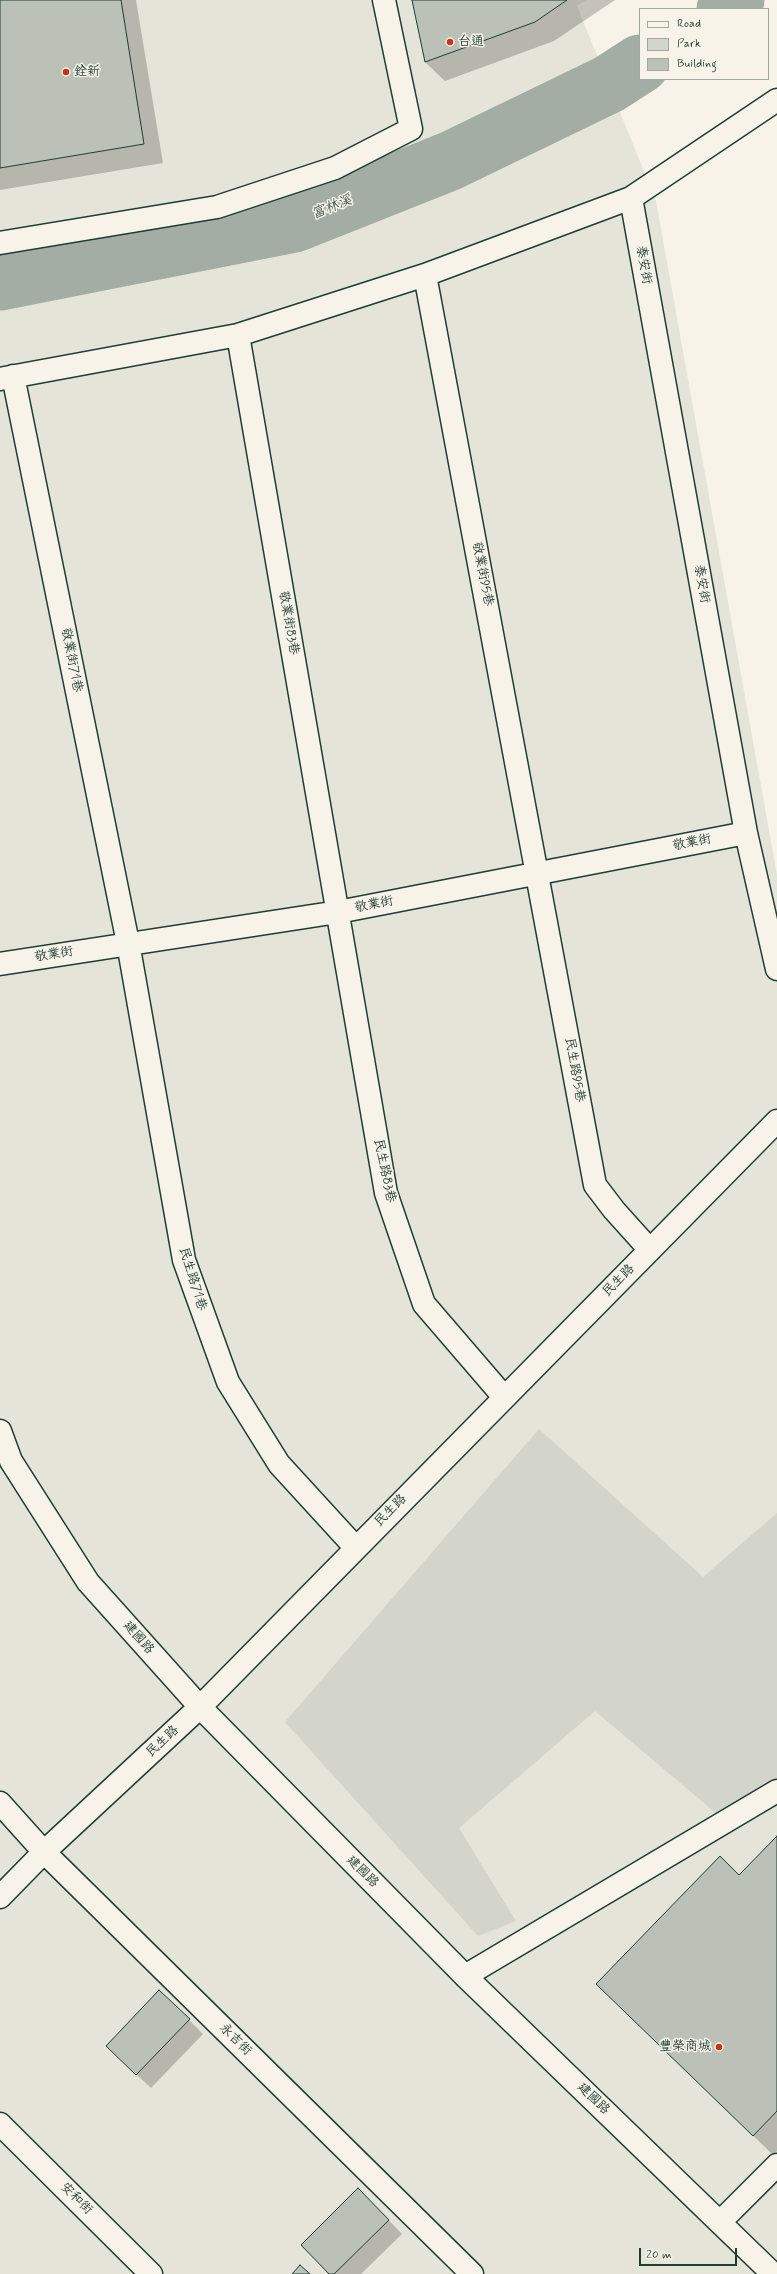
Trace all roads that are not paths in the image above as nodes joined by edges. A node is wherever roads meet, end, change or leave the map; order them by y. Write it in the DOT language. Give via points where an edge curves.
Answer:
graph roads {
  1 [pos="384,0"];
  2 [pos="777,100"];
  3 [pos="630,198"];
  4 [pos="0,243"];
  5 [pos="425,275"];
  6 [pos="238,335"];
  7 [pos="7,377"];
  8 [pos="746,833"];
  9 [pos="538,873"];
  10 [pos="338,912"];
  11 [pos="128,943"];
  12 [pos="0,964"];
  13 [pos="777,969"];
  14 [pos="777,1121"];
  15 [pos="650,1250"];
  16 [pos="504,1397"];
  17 [pos="0,1431"];
  18 [pos="355,1547"];
  19 [pos="200,1707"];
  20 [pos="777,1791"];
  21 [pos="0,1803"];
  22 [pos="44,1852"];
  23 [pos="0,1898"];
  24 [pos="465,1976"];
  25 [pos="0,2124"];
  26 [pos="777,2165"];
  27 [pos="720,2222"];
  28 [pos="151,2274"];
  29 [pos="472,2274"];
  30 [pos="773,2274"];
  1 -- 4 [label="street" via="411,129 335,168 217,207"];
  2 -- 3 [label="street"];
  3 -- 5 [label="street"];
  3 -- 8 [label="street, 泰安街"];
  5 -- 6 [label="street"];
  5 -- 9 [label="street, 敬業街95巷"];
  6 -- 7 [label="street"];
  6 -- 10 [label="street, 敬業街83巷"];
  7 -- 11 [label="street, 敬業街71巷"];
  8 -- 9 [label="street, 敬業街"];
  8 -- 13 [label="street, 泰安街"];
  9 -- 10 [label="street, 敬業街"];
  9 -- 15 [label="street, 民生路95巷" via="595,1185"];
  10 -- 11 [label="street, 敬業街"];
  10 -- 16 [label="street, 民生路83巷" via="386,1193 424,1304"];
  11 -- 12 [label="street, 敬業街"];
  11 -- 18 [label="street, 民生路71巷" via="184,1260 228,1382 279,1464"];
  14 -- 15 [label="street, 民生路"];
  15 -- 16 [label="street, 民生路"];
  16 -- 18 [label="street, 民生路"];
  17 -- 19 [label="street, 建國路" via="11,1461 88,1582"];
  18 -- 19 [label="street, 民生路"];
  19 -- 22 [label="street, 民生路"];
  19 -- 24 [label="street, 建國路"];
  20 -- 24 [label="street"];
  21 -- 22 [label="street, 永吉街"];
  22 -- 23 [label="street, 民生路"];
  22 -- 29 [label="street, 永吉街"];
  24 -- 27 [label="street, 建國路"];
  25 -- 28 [label="street, 安和街"];
  26 -- 27 [label="street"];
  27 -- 30 [label="street, 建國路"];
}
